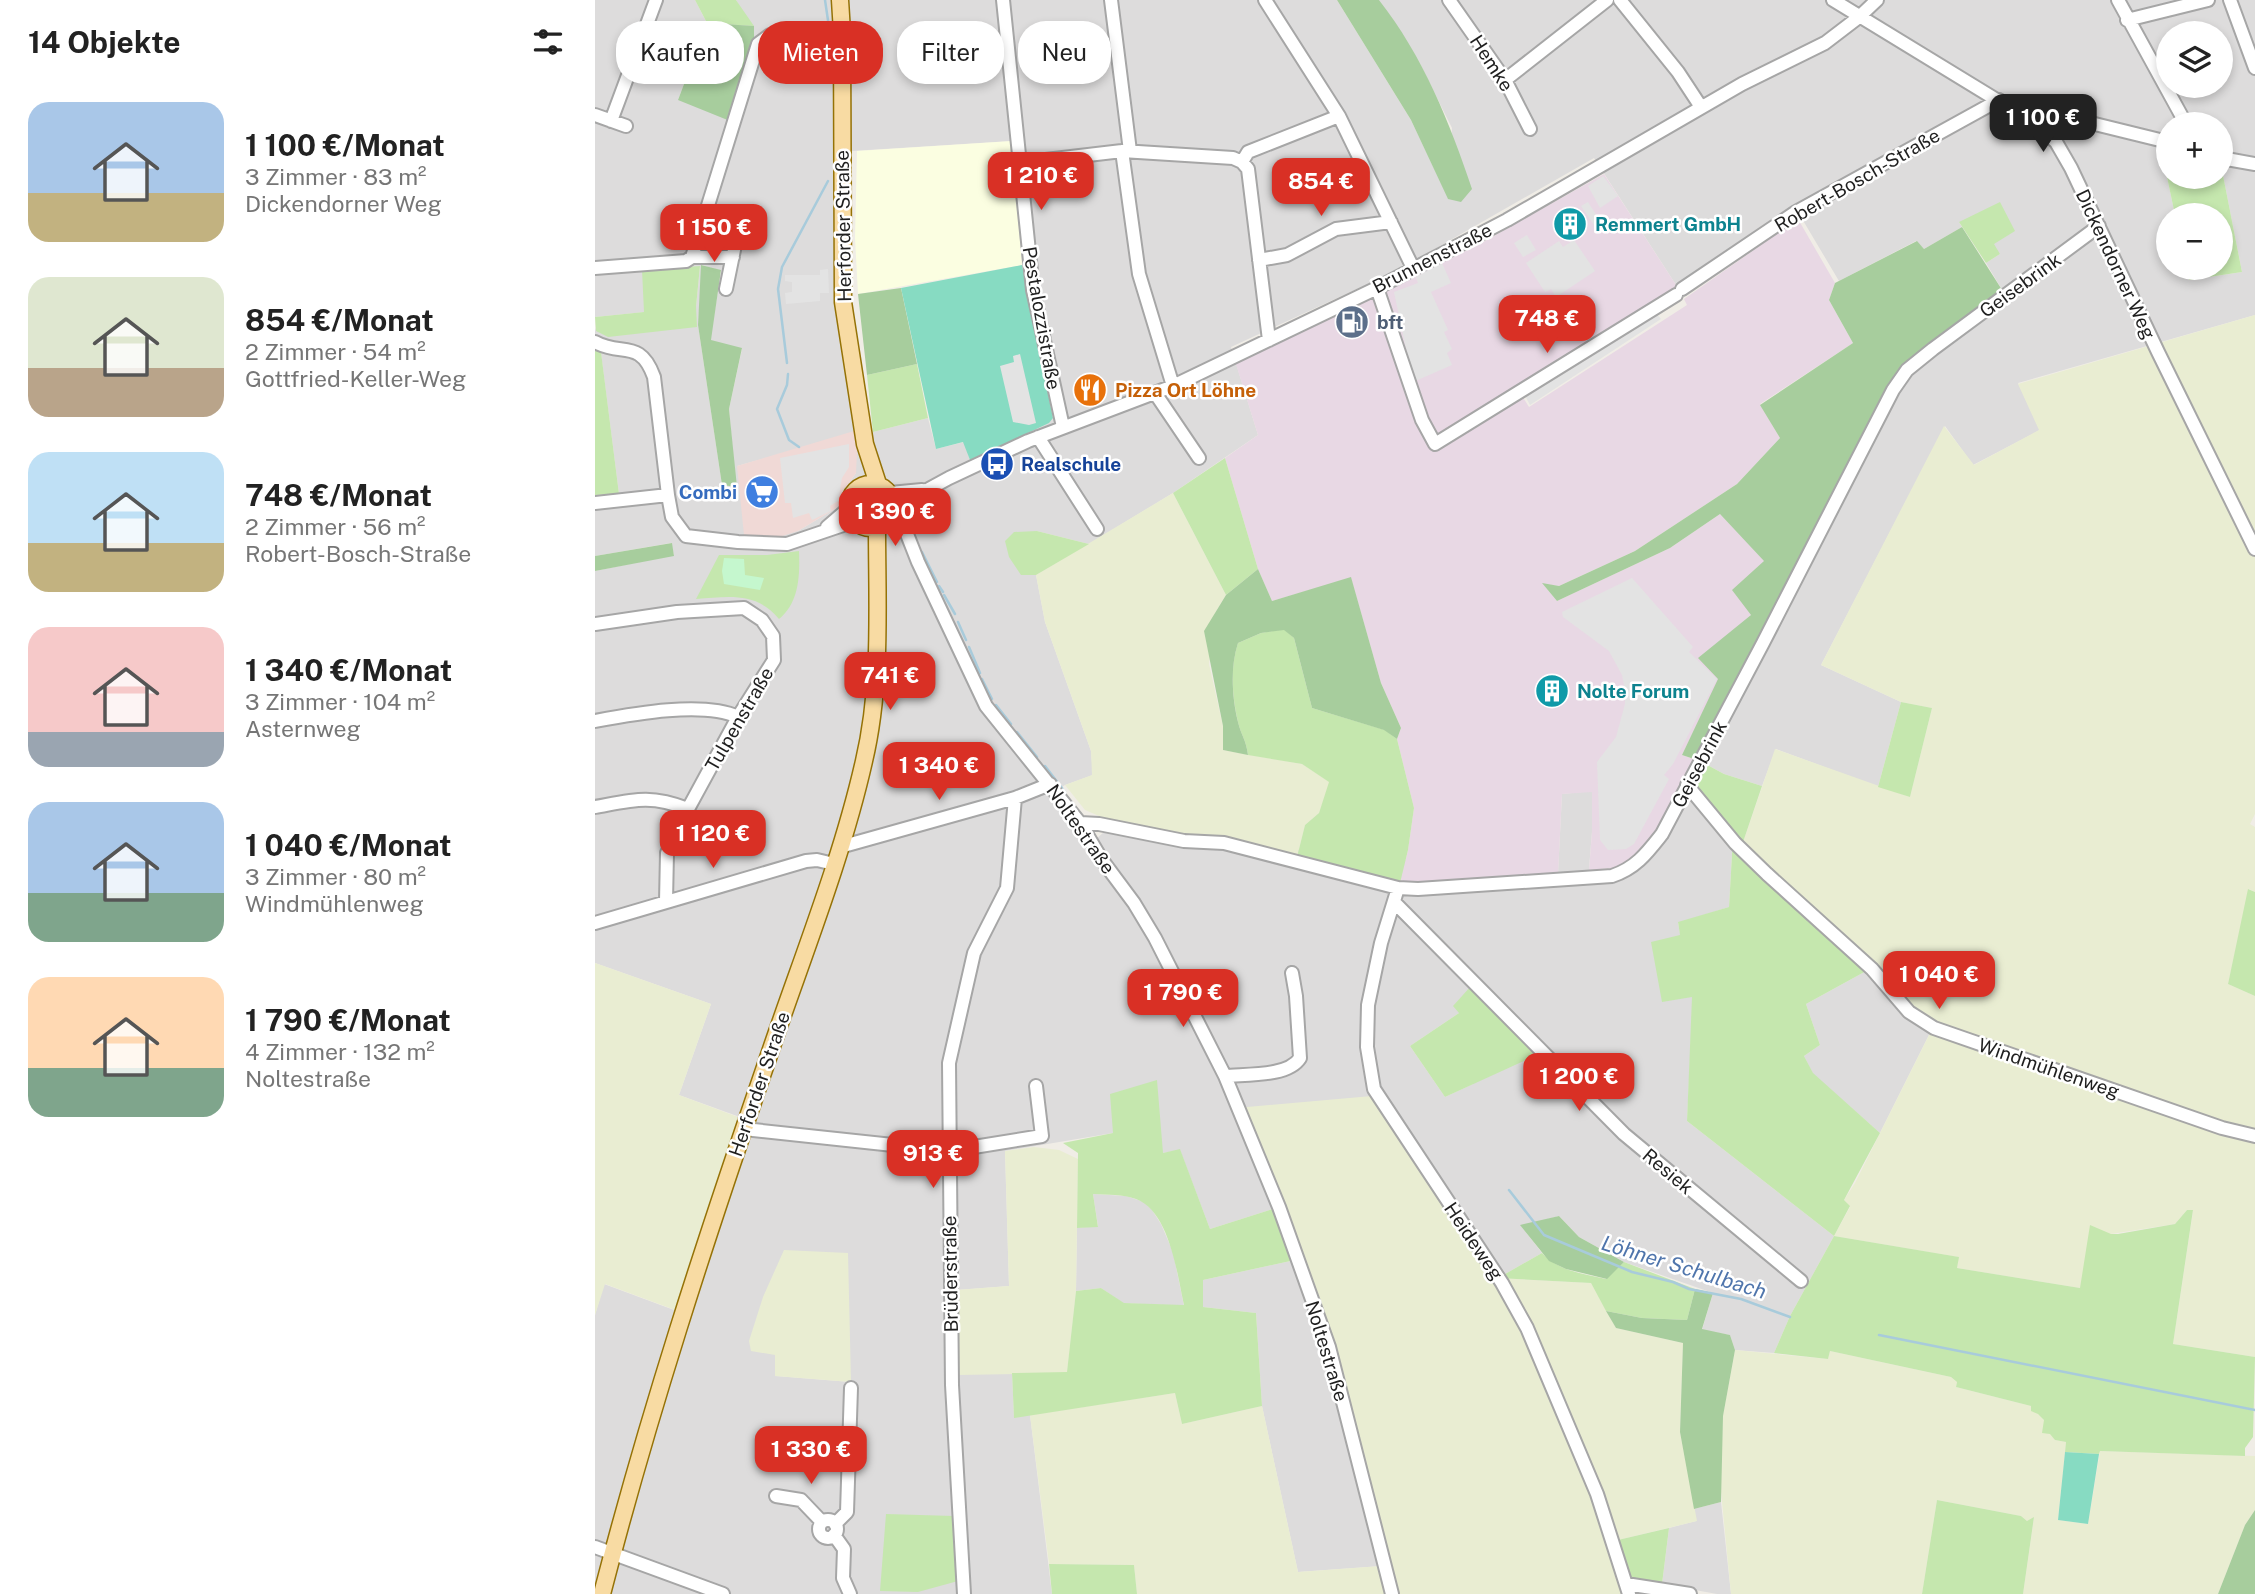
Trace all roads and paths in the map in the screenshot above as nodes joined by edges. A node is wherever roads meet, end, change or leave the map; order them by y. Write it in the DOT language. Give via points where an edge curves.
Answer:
graph roads {
  1 [pos="656,0"];
  2 [pos="839,0"];
  3 [pos="1003,0"];
  4 [pos="1111,0"];
  5 [pos="1265,0"];
  6 [pos="1449,0"];
  7 [pos="1607,0"];
  8 [pos="1620,0"];
  9 [pos="1833,0"];
  10 [pos="1877,0"];
  11 [pos="2118,0"];
  12 [pos="2208,0"];
  13 [pos="2229,0"];
  14 [pos="1859,17"];
  15 [pos="2127,20"];
  16 [pos="841,21"];
  17 [pos="758,44"];
  18 [pos="2255,68"];
  19 [pos="1504,79"];
  20 [pos="842,84"];
  21 [pos="1999,100"];
  22 [pos="1701,107"];
  23 [pos="2179,112"];
  24 [pos="595,115"];
  25 [pos="1339,116"];
  26 [pos="611,121"];
  27 [pos="2036,124"];
  28 [pos="626,126"];
  29 [pos="1530,129"];
  30 [pos="2156,139"];
  31 [pos="1126,151"];
  32 [pos="2233,160"];
  33 [pos="1242,162"];
  34 [pos="1020,163"];
  35 [pos="2255,164"];
  36 [pos="1391,222"];
  37 [pos="2099,226"];
  38 [pos="689,259"];
  39 [pos="1259,260"];
  40 [pos="595,268"];
  41 [pos="1413,268"];
  42 [pos="1377,288"];
  43 [pos="726,289"];
  44 [pos="1269,340"];
  45 [pos="595,342"];
  46 [pos="1173,386"];
  47 [pos="1155,393"];
  48 [pos="1063,427"];
  49 [pos="1038,437"];
  50 [pos="1199,458"];
  51 [pos="667,495"];
  52 [pos="595,503"];
  53 [pos="873,508"];
  54 [pos="1097,529"];
  55 [pos="2255,549"];
  56 [pos="595,624"];
  57 [pos="739,717"];
  58 [pos="595,721"];
  59 [pos="1050,784"];
  60 [pos="1687,785"];
  61 [pos="1015,798"];
  62 [pos="595,807"];
  63 [pos="688,809"];
  64 [pos="1080,823"];
  65 [pos="840,847"];
  66 [pos="834,864"];
  67 [pos="1398,888"];
  68 [pos="666,901"];
  69 [pos="1395,903"];
  70 [pos="595,923"];
  71 [pos="1292,973"];
  72 [pos="1225,1076"];
  73 [pos="1035,1086"];
  74 [pos="744,1129"];
  75 [pos="2255,1136"];
  76 [pos="949,1151"];
  77 [pos="1801,1281"];
  78 [pos="851,1388"];
  79 [pos="776,1496"];
  80 [pos="834,1529"];
  81 [pos="595,1547"];
  82 [pos="613,1553"];
  83 [pos="1628,1589"];
  84 [pos="602,1594"];
  85 [pos="723,1594"];
  86 [pos="850,1594"];
  87 [pos="964,1594"];
  88 [pos="1392,1594"];
  89 [pos="1690,1594"];
  1 -- 26 [label="street"];
  2 -- 16 [label="main road, Herforder Straße"];
  3 -- 34 [label="street, Pestalozzistraße"];
  4 -- 31 [label="street"];
  5 -- 25 [label="street"];
  6 -- 19 [label="street, Hemke"];
  7 -- 19 [label="street"];
  8 -- 22 [label="street"];
  9 -- 14 [label="street, Dickendorner Weg"];
  10 -- 14 [label="street, Brunnenstraße"];
  11 -- 15 [label="street"];
  12 -- 15 [label="street"];
  13 -- 18 [label="street"];
  14 -- 21 [label="street, Dickendorner Weg"];
  14 -- 22 [label="street, Brunnenstraße" via="1825,43"];
  15 -- 23 [label="street"];
  17 -- 38 [label="street"];
  19 -- 29 [label="street, Hemke"];
  20 -- 53 [label="main road, Herforder Straße" via="843,302"];
  21 -- 27 [label="street, Dickendorner Weg"];
  21 -- 42 [label="street, Robert-Bosch-Straße" via="1796,212 1679,292 1436,443 1422,420"];
  22 -- 41 [label="street, Brunnenstraße" via="1507,220"];
  24 -- 26 [label="street"];
  25 -- 33 [label="street" via="1248,152"];
  25 -- 36 [label="street"];
  26 -- 28 [label="street"];
  27 -- 30 [label="street" via="2050,113"];
  27 -- 37 [label="street, Dickendorner Weg" via="2056,142"];
  31 -- 33 [label="street"];
  31 -- 34 [label="street"];
  31 -- 46 [label="street" via="1139,274"];
  32 -- 35 [label="street"];
  33 -- 39 [label="street" via="1248,169"];
  34 -- 48 [label="street, Pestalozzistraße" via="1033,290"];
  36 -- 39 [label="street" via="1336,229 1287,255"];
  36 -- 41 [label="street"];
  37 -- 55 [label="street, Dickendorner Weg"];
  37 -- 60 [label="street, Geisebrink" via="1907,370"];
  38 -- 40 [label="street"];
  38 -- 43 [label="street" via="734,251"];
  39 -- 44 [label="street"];
  41 -- 42 [label="street, Brunnenstraße"];
  42 -- 44 [label="street, Brunnenstraße"];
  44 -- 46 [label="street, Brunnenstraße"];
  45 -- 51 [label="street" via="638,353 650,365"];
  46 -- 47 [label="street, Brunnenstraße"];
  47 -- 48 [label="street, Brunnenstraße"];
  47 -- 50 [label="street"];
  48 -- 49 [label="street, Brunnenstraße"];
  49 -- 53 [label="street, Brunnenstraße" via="926,490"];
  49 -- 54 [label="street"];
  51 -- 52 [label="street"];
  51 -- 53 [label="street" via="672,517 686,536 738,542 787,544"];
  53 -- 59 [label="street, Noltestraße" via="901,524 907,533 986,706"];
  53 -- 65 [label="main road, Herforder Straße" via="877,655 872,710 865,759"];
  56 -- 57 [label="street, Tulpenstraße" via="744,608 762,620 773,636 774,660"];
  57 -- 58 [label="street" via="726,712 650,711"];
  57 -- 63 [label="street, Tulpenstraße"];
  59 -- 61 [label="street"];
  59 -- 64 [label="street, Noltestraße"];
  60 -- 67 [label="street, Geisebrink" via="1662,834 1627,871 1598,877"];
  60 -- 75 [label="street, Windmühlenweg" via="1735,843 1873,969 1909,1012 1934,1028"];
  61 -- 65 [label="street"];
  61 -- 76 [label="street, Brüderstraße" via="1007,888 974,953 953,1038"];
  62 -- 63 [label="street" via="640,798"];
  63 -- 68 [label="street, Tulpenstraße" via="667,853"];
  64 -- 67 [label="street, Geisebrink" via="1184,841 1224,843"];
  64 -- 72 [label="street, Noltestraße" via="1155,938"];
  65 -- 66 [label="main road, Herforder Straße"];
  66 -- 68 [label="street" via="806,861"];
  66 -- 74 [label="main road, Herforder Straße"];
  67 -- 69 [label="street, Heideweg"];
  68 -- 70 [label="street"];
  69 -- 77 [label="street, Resiek" via="1624,1134"];
  69 -- 83 [label="street, Heideweg" via="1368,1004 1367,1047 1374,1089 1527,1328 1597,1494"];
  71 -- 72 [label="street" via="1300,1058 1295,1066"];
  72 -- 88 [label="street, Noltestraße" via="1329,1347"];
  73 -- 76 [label="street" via="1042,1136"];
  74 -- 76 [label="street"];
  74 -- 82 [label="main road, Herforder Straße"];
  76 -- 87 [label="street, Brüderstraße" via="952,1385"];
  78 -- 80 [label="street" via="847,1512"];
  79 -- 80 [label="street" via="801,1500"];
  80 -- 86 [label="street" via="844,1549 843,1578"];
  81 -- 82 [label="street"];
  82 -- 84 [label="main road, Herforder Straße"];
  82 -- 85 [label="street"];
  83 -- 89 [label="street"];
}
